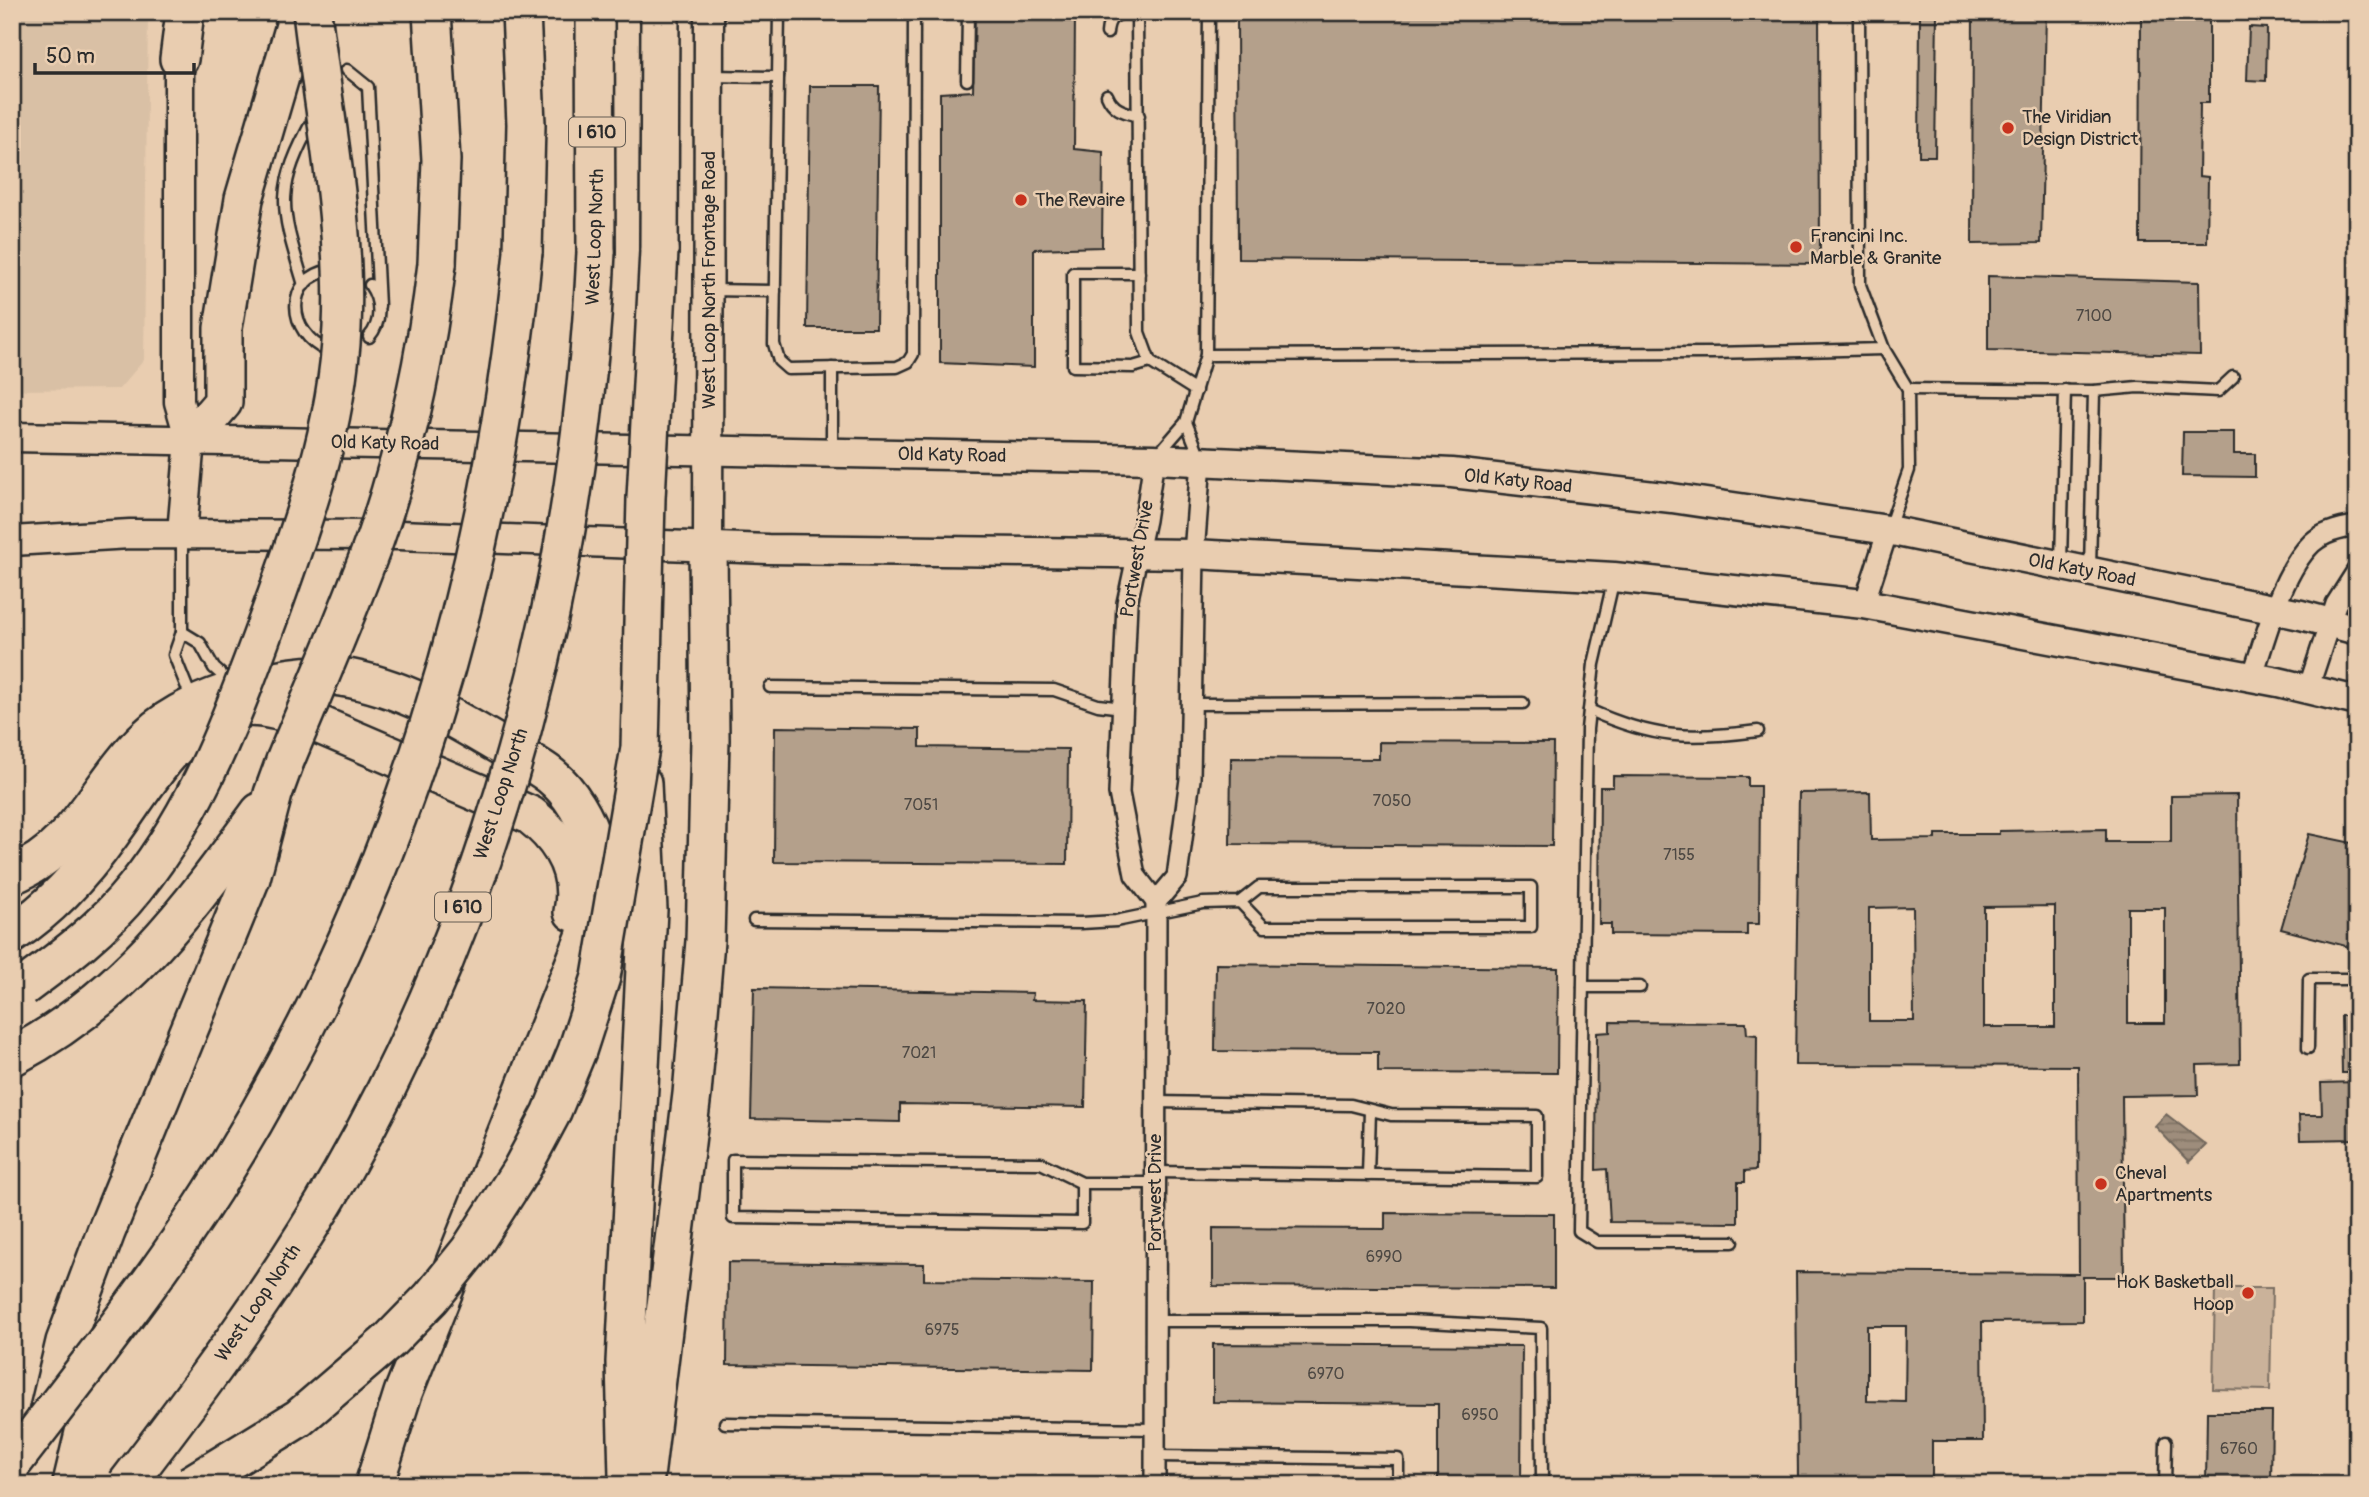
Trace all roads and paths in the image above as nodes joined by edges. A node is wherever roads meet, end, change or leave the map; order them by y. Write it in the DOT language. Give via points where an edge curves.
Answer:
graph roads {
  1 [pos="179,12"];
  2 [pos="185,12"];
  3 [pos="299,12"];
  4 [pos="312,12"];
  5 [pos="432,12"];
  6 [pos="521,12"];
  7 [pos="595,12"];
  8 [pos="660,12"];
  9 [pos="709,12"];
  10 [pos="779,12"];
  11 [pos="914,12"];
  12 [pos="968,12"];
  13 [pos="1128,12"];
  14 [pos="1137,12"];
  15 [pos="1209,12"];
  16 [pos="1859,12"];
  17 [pos="1107,33"];
  18 [pos="179,59"];
  19 [pos="347,70"];
  20 [pos="710,76"];
  21 [pos="779,77"];
  22 [pos="967,80"];
  23 [pos="1107,95"];
  24 [pos="1139,116"];
  25 [pos="314,118"];
  26 [pos="331,270"];
  27 [pos="1139,273"];
  28 [pos="304,285"];
  29 [pos="370,285"];
  30 [pos="710,290"];
  31 [pos="775,291"];
  32 [pos="379,306"];
  33 [pos="369,337"];
  34 [pos="1884,349"];
  35 [pos="328,351"];
  36 [pos="1206,355"];
  37 [pos="1150,362"];
  38 [pos="832,369"];
  39 [pos="2233,377"];
  40 [pos="1908,389"];
  41 [pos="2065,390"];
  42 [pos="1196,391"];
  43 [pos="2094,391"];
  44 [pos="1186,422"];
  45 [pos="12,437"];
  46 [pos="190,440"];
  47 [pos="708,450"];
  48 [pos="832,453"];
  49 [pos="1154,459"];
  50 [pos="1201,461"];
  51 [pos="2357,526"];
  52 [pos="1888,530"];
  53 [pos="182,533"];
  54 [pos="12,541"];
  55 [pos="708,547"];
  56 [pos="1138,552"];
  57 [pos="1194,554"];
  58 [pos="2061,566"];
  59 [pos="2090,571"];
  60 [pos="2357,571"];
  61 [pos="1614,577"];
  62 [pos="1864,604"];
  63 [pos="2289,612"];
  64 [pos="2329,623"];
  65 [pos="2357,630"];
  66 [pos="182,632"];
  67 [pos="2265,679"];
  68 [pos="770,687"];
  69 [pos="242,688"];
  70 [pos="2308,689"];
  71 [pos="2357,701"];
  72 [pos="1523,703"];
  73 [pos="1192,704"];
  74 [pos="1123,708"];
  75 [pos="1589,710"];
  76 [pos="199,714"];
  77 [pos="1758,732"];
  78 [pos="640,748"];
  79 [pos="279,778"];
  80 [pos="12,875"];
  81 [pos="1240,902"];
  82 [pos="1156,906"];
  83 [pos="754,920"];
  84 [pos="12,934"];
  85 [pos="2357,979"];
  86 [pos="1583,987"];
  87 [pos="1640,987"];
  88 [pos="12,993"];
  89 [pos="2308,1048"];
  90 [pos="12,1057"];
  91 [pos="1156,1102"];
  92 [pos="1370,1111"];
  93 [pos="1368,1175"];
  94 [pos="1156,1178"];
  95 [pos="1082,1183"];
  96 [pos="1733,1242"];
  97 [pos="1155,1321"];
  98 [pos="724,1423"];
  99 [pos="1155,1429"];
  100 [pos="2166,1442"];
  101 [pos="1155,1455"];
  102 [pos="12,1464"];
  103 [pos="366,1478"];
  104 [pos="31,1485"];
  105 [pos="126,1485"];
  106 [pos="190,1485"];
  107 [pos="629,1485"];
  108 [pos="643,1485"];
  109 [pos="1155,1485"];
  110 [pos="1398,1485"];
  111 [pos="1542,1485"];
  112 [pos="2165,1485"];
  1 -- 18 [label="main road"];
  2 -- 18 [label="highway"];
  3 -- 46 [label="highway" via="244,199 223,328 223,402"];
  4 -- 88 [label="highway, bridge" via="342,297 336,394 311,501 237,704 181,823 111,916 79,947"];
  5 -- 79 [label="highway, bridge" via="441,160 437,264 424,353 389,494 348,610"];
  6 -- 102 [label="highway, bridge" via="526,124 523,251 507,396 470,585 442,688 383,857 310,1019 228,1167 131,1307"];
  7 -- 105 [label="highway, West Loop North / I 610, bridge" via="596,252 582,422 555,595 520,736 458,919 386,1089 340,1175 233,1343"];
  8 -- 78 [label="highway, bridge" via="659,251 646,498"];
  9 -- 20 [label="main road, West Loop North Frontage Road"];
  10 -- 21 [label="lane"];
  11 -- 38 [label="lane" via="913,354 897,367"];
  12 -- 22 [label="lane"];
  13 -- 17 [label="lane" via="1113,16"];
  14 -- 24 [label="lane"];
  15 -- 36 [label="lane"];
  16 -- 34 [label="lane" via="1860,285"];
  18 -- 46 [label="main road" via="179,402"];
  19 -- 32 [label="lane" via="368,87"];
  20 -- 21 [label="lane"];
  20 -- 30 [label="main road, West Loop North Frontage Road"];
  21 -- 31 [label="lane"];
  23 -- 24 [label="lane" via="1119,110"];
  24 -- 27 [label="lane"];
  25 -- 28 [label="lane" via="293,156 284,192 284,218"];
  26 -- 28 [label="lane"];
  27 -- 37 [label="lane" via="1139,332"];
  27 -- 37 [label="lane" via="1073,273 1073,366 1133,368"];
  28 -- 35 [label="lane" via="298,298 298,324 314,345"];
  29 -- 32 [label="lane"];
  30 -- 31 [label="lane"];
  30 -- 47 [label="main road, West Loop North Frontage Road"];
  31 -- 38 [label="lane" via="779,361 788,369"];
  32 -- 33 [label="lane"];
  34 -- 36 [label="lane"];
  34 -- 40 [label="lane"];
  36 -- 42 [label="lane"];
  37 -- 42 [label="lane"];
  38 -- 48 [label="lane"];
  39 -- 43 [label="lane" via="2218,391 2138,387"];
  40 -- 41 [label="lane"];
  40 -- 52 [label="lane" via="1909,470"];
  41 -- 43 [label="lane"];
  41 -- 58 [label="lane"];
  42 -- 44 [label="lane"];
  43 -- 59 [label="lane"];
  44 -- 49 [label="lane"];
  44 -- 50 [label="lane"];
  45 -- 46 [label="main road, Old Katy Road"];
  46 -- 47 [label="main road, Old Katy Road"];
  46 -- 53 [label="main road"];
  47 -- 48 [label="main road, Old Katy Road"];
  47 -- 55 [label="main road, West Loop North Frontage Road"];
  48 -- 49 [label="main road, Old Katy Road"];
  49 -- 50 [label="main road, Old Katy Road"];
  49 -- 56 [label="street, Portwest Drive"];
  50 -- 52 [label="main road, Old Katy Road" via="1452,473 1672,498"];
  50 -- 57 [label="street"];
  51 -- 63 [label="street" via="2324,535 2299,559"];
  52 -- 58 [label="main road, Old Katy Road"];
  52 -- 62 [label="street"];
  53 -- 54 [label="main road"];
  53 -- 55 [label="main road" via="399,535"];
  53 -- 66 [label="lane"];
  55 -- 56 [label="main road"];
  55 -- 108 [label="highway" via="710,740 704,965"];
  56 -- 57 [label="main road"];
  56 -- 74 [label="street, Portwest Drive" via="1126,603"];
  57 -- 61 [label="main road"];
  57 -- 73 [label="street"];
  58 -- 59 [label="main road, Old Katy Road"];
  59 -- 63 [label="main road, Old Katy Road"];
  60 -- 64 [label="street"];
  61 -- 62 [label="main road"];
  61 -- 75 [label="lane" via="1594,664"];
  62 -- 67 [label="main road"];
  63 -- 64 [label="main road, Old Katy Road"];
  63 -- 67 [label="street"];
  64 -- 65 [label="main road, Old Katy Road"];
  64 -- 70 [label="street"];
  66 -- 69 [label="lane" via="201,643 226,680"];
  66 -- 76 [label="lane" via="174,655"];
  67 -- 70 [label="main road"];
  68 -- 74 [label="lane" via="1054,690"];
  69 -- 76 [label="highway"];
  69 -- 103 [label="highway" via="280,679 340,676 393,689 452,716 552,776 572,800 593,842 596,870 585,937"];
  70 -- 71 [label="main road"];
  72 -- 73 [label="lane"];
  73 -- 82 [label="street" via="1190,779 1177,877"];
  74 -- 82 [label="street, Portwest Drive" via="1119,793 1135,874"];
  75 -- 77 [label="lane" via="1651,734 1680,737"];
  75 -- 86 [label="lane"];
  76 -- 80 [label="highway" via="148,735 71,834 43,858"];
  76 -- 84 [label="highway" via="72,883"];
  76 -- 103 [label="highway" via="269,708 301,717 530,815 550,830 573,873 575,901 569,930 384,1384"];
  78 -- 106 [label="highway, bridge" via="597,989 551,1114 493,1216 431,1298 345,1381 289,1425"];
  78 -- 107 [label="highway, bridge" via="648,909 625,1362"];
  79 -- 90 [label="highway" via="181,919 138,965 87,1010"];
  79 -- 104 [label="highway, bridge" via="251,878 65,1342"];
  81 -- 81 [label="lane" via="1264,926 1531,926 1531,887 1259,887"];
  81 -- 82 [label="lane"];
  82 -- 83 [label="lane" via="1116,921 1081,923"];
  82 -- 91 [label="street, Portwest Drive"];
  85 -- 89 [label="lane" via="2309,979"];
  86 -- 87 [label="lane"];
  86 -- 96 [label="lane" via="1579,1231 1597,1242"];
  91 -- 92 [label="lane" via="1351,1105"];
  91 -- 94 [label="street, Portwest Drive"];
  92 -- 93 [label="lane"];
  92 -- 93 [label="lane" via="1537,1116 1537,1177"];
  93 -- 94 [label="lane"];
  94 -- 95 [label="lane"];
  94 -- 97 [label="street, Portwest Drive"];
  95 -- 95 [label="lane" via="1041,1163 733,1160 733,1218 1082,1223"];
  97 -- 99 [label="street, Portwest Drive"];
  97 -- 111 [label="lane" via="1409,1321 1541,1328"];
  98 -- 99 [label="lane"];
  99 -- 101 [label="street, Portwest Drive"];
  100 -- 112 [label="lane"];
  101 -- 109 [label="street, Portwest Drive"];
  101 -- 110 [label="lane" via="1398,1459"];
}
